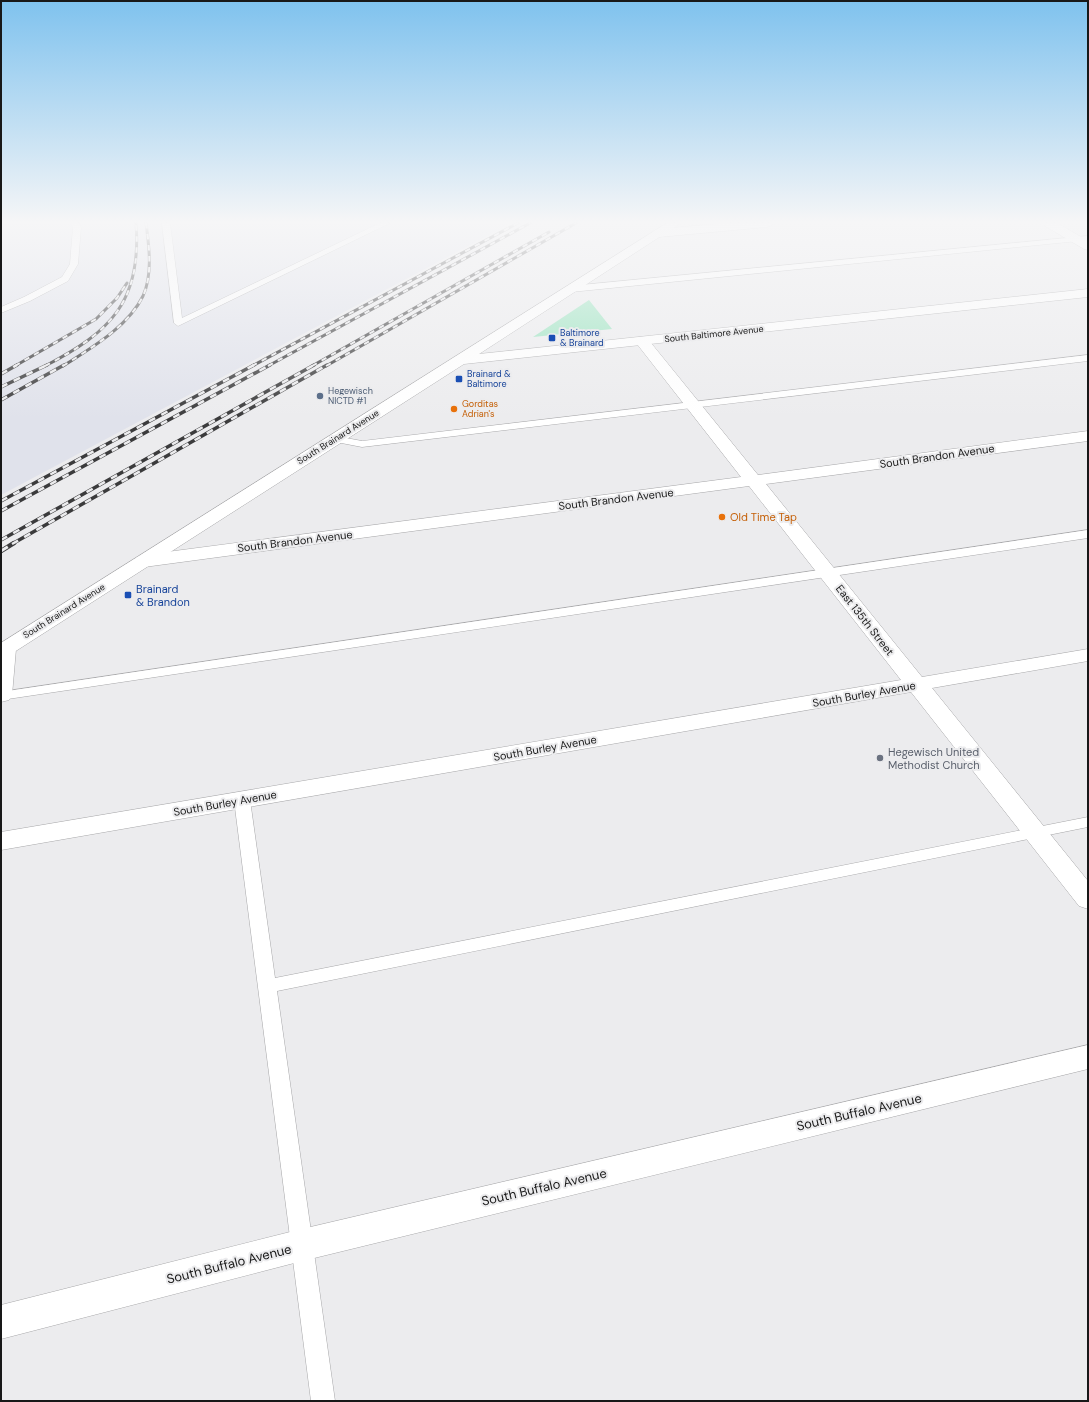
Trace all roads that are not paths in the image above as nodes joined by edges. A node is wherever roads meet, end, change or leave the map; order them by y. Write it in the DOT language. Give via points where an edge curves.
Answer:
graph roads {
  1 [pos="48,288"];
  2 [pos="174,288"];
  3 [pos="250,288"];
  4 [pos="577,288"];
  5 [pos="571,289"];
  6 [pos="1088,293"];
  7 [pos="1,310"];
  8 [pos="642,341"];
  9 [pos="1088,358"];
  10 [pos="459,360"];
  11 [pos="694,405"];
  12 [pos="1088,436"];
  13 [pos="335,439"];
  14 [pos="754,480"];
  15 [pos="1088,534"];
  16 [pos="144,561"];
  17 [pos="828,572"];
  18 [pos="3,650"];
  19 [pos="1088,655"];
  20 [pos="916,685"];
  21 [pos="1,695"];
  22 [pos="242,800"];
  23 [pos="1088,822"];
  24 [pos="1034,832"];
  25 [pos="1,841"];
  26 [pos="1088,899"];
  27 [pos="268,986"];
  28 [pos="1088,1057"];
  29 [pos="302,1245"];
  30 [pos="1,1322"];
  31 [pos="323,1401"];
  1 -- 7 [label="lane"];
  2 -- 3 [label="lane" via="178,323"];
  4 -- 5 [label="lane"];
  5 -- 10 [label="street, South Brainard Avenue"];
  6 -- 8 [label="street, South Baltimore Avenue"];
  8 -- 10 [label="street, South Baltimore Avenue"];
  8 -- 11 [label="street, East 135th Street"];
  9 -- 11 [label="lane"];
  10 -- 13 [label="street, South Brainard Avenue"];
  11 -- 13 [label="lane" via="362,444"];
  11 -- 14 [label="street, East 135th Street"];
  12 -- 14 [label="street, South Brandon Avenue"];
  13 -- 16 [label="street, South Brainard Avenue"];
  14 -- 16 [label="street, South Brandon Avenue"];
  14 -- 17 [label="street, East 135th Street"];
  15 -- 17 [label="lane"];
  16 -- 18 [label="street, South Brainard Avenue"];
  17 -- 20 [label="street, East 135th Street"];
  17 -- 21 [label="lane"];
  18 -- 21 [label="street"];
  19 -- 20 [label="street, South Burley Avenue"];
  20 -- 22 [label="street, South Burley Avenue"];
  20 -- 24 [label="street, East 135th Street"];
  22 -- 25 [label="street, South Burley Avenue"];
  22 -- 27 [label="lane"];
  23 -- 24 [label="lane"];
  24 -- 26 [label="street, East 135th Street"];
  24 -- 27 [label="lane"];
  27 -- 29 [label="lane"];
  28 -- 29 [label="street, South Buffalo Avenue"];
  29 -- 30 [label="street, South Buffalo Avenue"];
  29 -- 31 [label="lane"];
}
